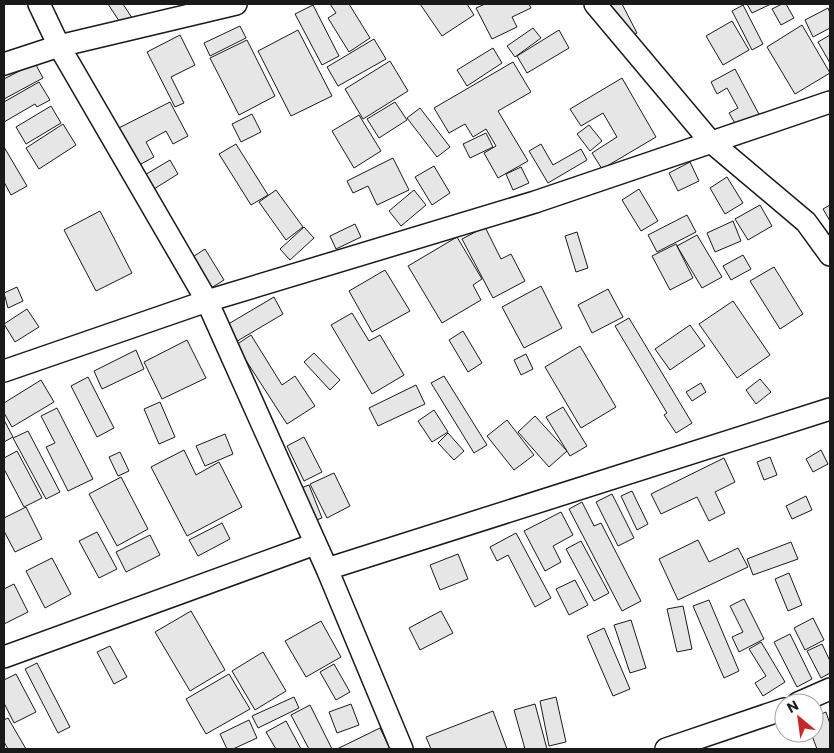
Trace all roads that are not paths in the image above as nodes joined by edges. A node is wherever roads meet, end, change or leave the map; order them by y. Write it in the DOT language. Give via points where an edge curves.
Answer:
graph roads {
  1 [pos="39,4"];
  2 [pos="236,4"];
  3 [pos="595,4"];
  4 [pos="59,46"];
  5 [pos="4,64"];
  6 [pos="830,102"];
  7 [pos="710,141"];
  8 [pos="830,255"];
  9 [pos="207,301"];
  10 [pos="4,371"];
  11 [pos="830,409"];
  12 [pos="315,544"];
  13 [pos="327,569"];
  14 [pos="4,657"];
  15 [pos="774,712"];
  16 [pos="402,749"];
  17 [pos="666,749"];
  1 -- 4 [label="street"];
  2 -- 4 [label="street"];
  3 -- 7 [label="street"];
  4 -- 5 [label="street"];
  4 -- 9 [label="street"];
  6 -- 7 [label="street"];
  7 -- 8 [label="street" via="806,222"];
  7 -- 9 [label="street" via="535,202"];
  9 -- 10 [label="street"];
  9 -- 12 [label="street"];
  11 -- 13 [label="street"];
  12 -- 13 [label="street"];
  12 -- 14 [label="street"];
  13 -- 16 [label="street"];
  15 -- 17 [label="street"];
}
